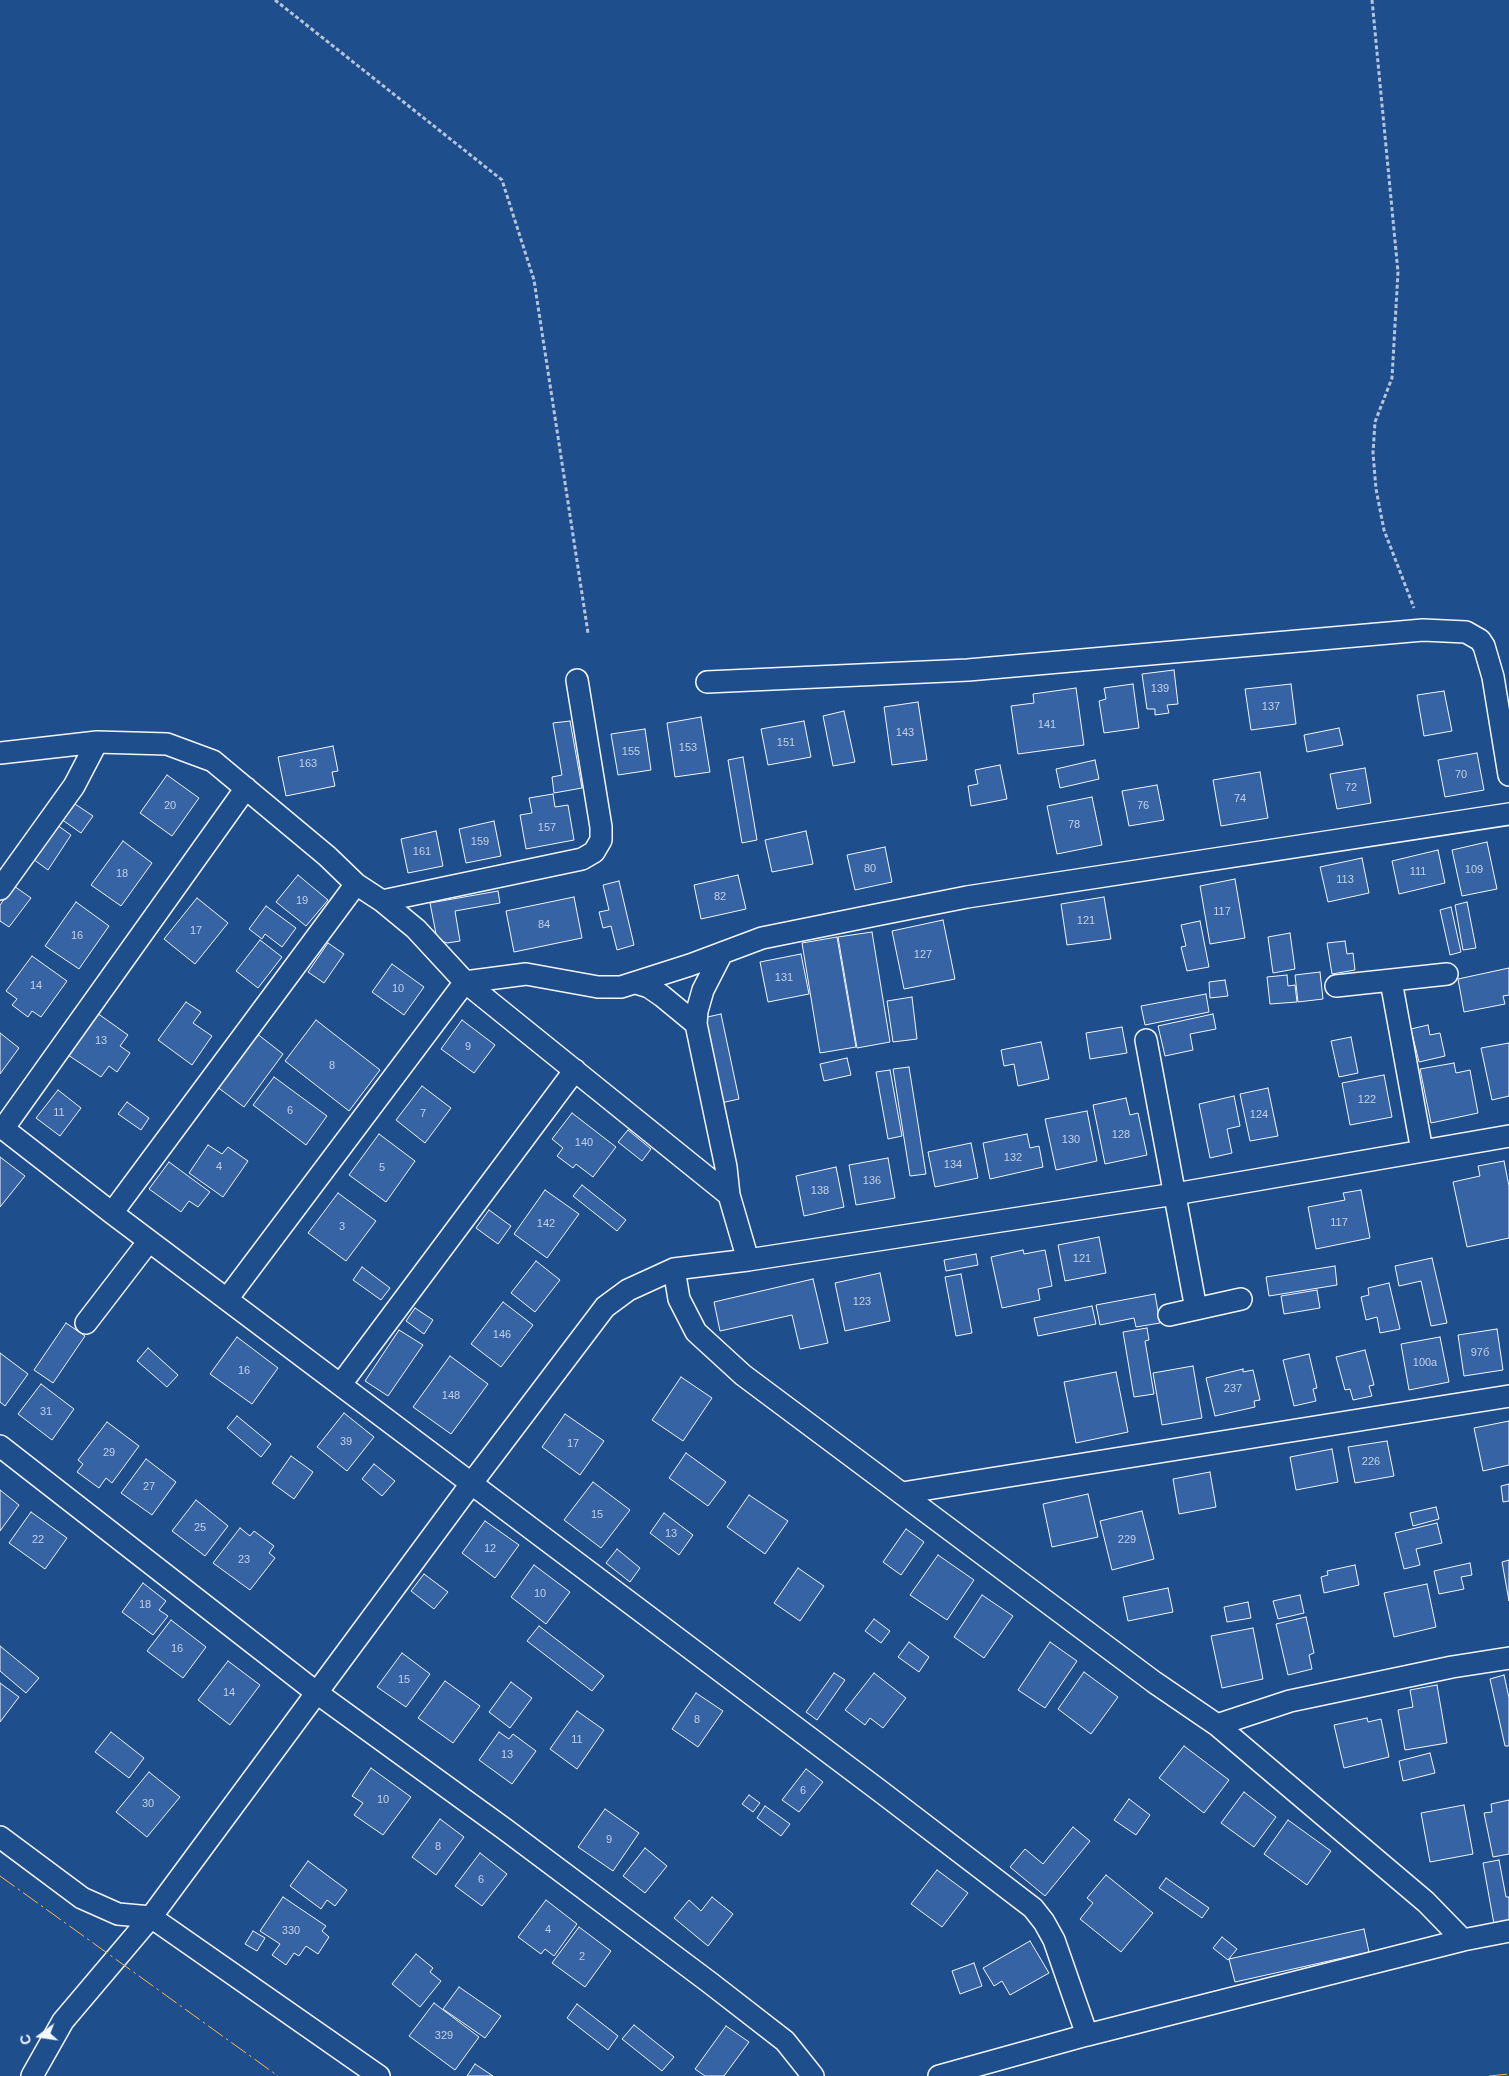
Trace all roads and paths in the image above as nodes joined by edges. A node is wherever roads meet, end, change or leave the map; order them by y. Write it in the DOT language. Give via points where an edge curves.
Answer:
graph roads {
  1 [pos="275,0"];
  2 [pos="1372,0"];
  3 [pos="1422,630"];
  4 [pos="588,633"];
  5 [pos="578,680"];
  6 [pos="707,682"];
  7 [pos="97,742"];
  8 [pos="0,753"];
  9 [pos="1509,775"];
  10 [pos="246,788"];
  11 [pos="1509,814"];
  12 [pos="356,884"];
  13 [pos="0,889"];
  14 [pos="382,901"];
  15 [pos="722,953"];
  16 [pos="1447,974"];
  17 [pos="1391,981"];
  18 [pos="465,982"];
  19 [pos="636,983"];
  20 [pos="1336,986"];
  21 [pos="696,1024"];
  22 [pos="1146,1040"];
  23 [pos="576,1070"];
  24 [pos="2,1128"];
  25 [pos="1509,1136"];
  26 [pos="1422,1151"];
  27 [pos="729,1194"];
  28 [pos="1175,1194"];
  29 [pos="112,1213"];
  30 [pos="149,1241"];
  31 [pos="748,1260"];
  32 [pos="674,1269"];
  33 [pos="227,1298"];
  34 [pos="1241,1299"];
  35 [pos="1196,1309"];
  36 [pos="1169,1315"];
  37 [pos="86,1324"];
  38 [pos="341,1384"];
  39 [pos="1509,1396"];
  40 [pos="0,1446"];
  41 [pos="471,1484"];
  42 [pos="902,1493"];
  43 [pos="1509,1658"];
  44 [pos="317,1693"];
  45 [pos="1217,1724"];
  46 [pos="0,1837"];
  47 [pos="152,1917"];
  48 [pos="1509,1931"];
  49 [pos="1463,1940"];
  50 [pos="1087,2035"];
  51 [pos="32,2076"];
  52 [pos="379,2076"];
  53 [pos="813,2076"];
  54 [pos="939,2076"];
  1 -- 4 [label="path" via="502,180 534,280"];
  2 -- 3 [label="path" via="1398,272 1392,378 1375,422 1372,452 1384,530"];
  3 -- 6 [label="street" via="968,670"];
  3 -- 9 [label="street" via="1466,632 1484,646 1493,677"];
  5 -- 14 [label="street" via="601,827 601,840 594,852 582,859"];
  7 -- 8 [label="street"];
  7 -- 10 [label="street" via="167,744 212,761"];
  7 -- 13 [label="street" via="74,786"];
  10 -- 12 [label="street"];
  10 -- 24 [label="street"];
  11 -- 15 [label="street" via="967,897 762,938"];
  12 -- 14 [label="street"];
  12 -- 29 [label="street"];
  14 -- 18 [label="street" via="416,929"];
  15 -- 19 [label="street"];
  15 -- 21 [label="street" via="704,990"];
  16 -- 17 [label="street"];
  17 -- 20 [label="street"];
  17 -- 26 [label="street"];
  18 -- 19 [label="street" via="526,974 598,987"];
  18 -- 23 [label="street"];
  18 -- 33 [label="street"];
  19 -- 21 [label="street" via="649,987"];
  21 -- 27 [label="street"];
  22 -- 28 [label="street"];
  23 -- 27 [label="street"];
  23 -- 38 [label="street"];
  24 -- 29 [label="street"];
  25 -- 26 [label="street"];
  26 -- 28 [label="street"];
  27 -- 31 [label="street"];
  28 -- 31 [label="street"];
  28 -- 35 [label="street"];
  29 -- 30 [label="street"];
  30 -- 33 [label="street"];
  30 -- 37 [label="street"];
  31 -- 32 [label="street"];
  32 -- 41 [label="street" via="628,1290 605,1308"];
  32 -- 42 [label="street" via="679,1299 696,1332 743,1375"];
  33 -- 38 [label="street"];
  34 -- 35 [label="street"];
  35 -- 36 [label="street"];
  38 -- 41 [label="street"];
  39 -- 42 [label="street"];
  40 -- 44 [label="street"];
  41 -- 44 [label="street"];
  41 -- 50 [label="street" via="1033,1908 1054,1940"];
  42 -- 45 [label="street" via="1154,1682"];
  43 -- 45 [label="street" via="1290,1701"];
  44 -- 47 [label="street"];
  44 -- 53 [label="street" via="710,1982 785,2041"];
  45 -- 49 [label="street" via="1426,1902"];
  46 -- 47 [label="street" via="82,1898 118,1914"];
  47 -- 51 [label="street" via="62,2021"];
  47 -- 52 [label="street"];
  48 -- 49 [label="street"];
  49 -- 50 [label="street"];
  50 -- 54 [label="street"];
}
